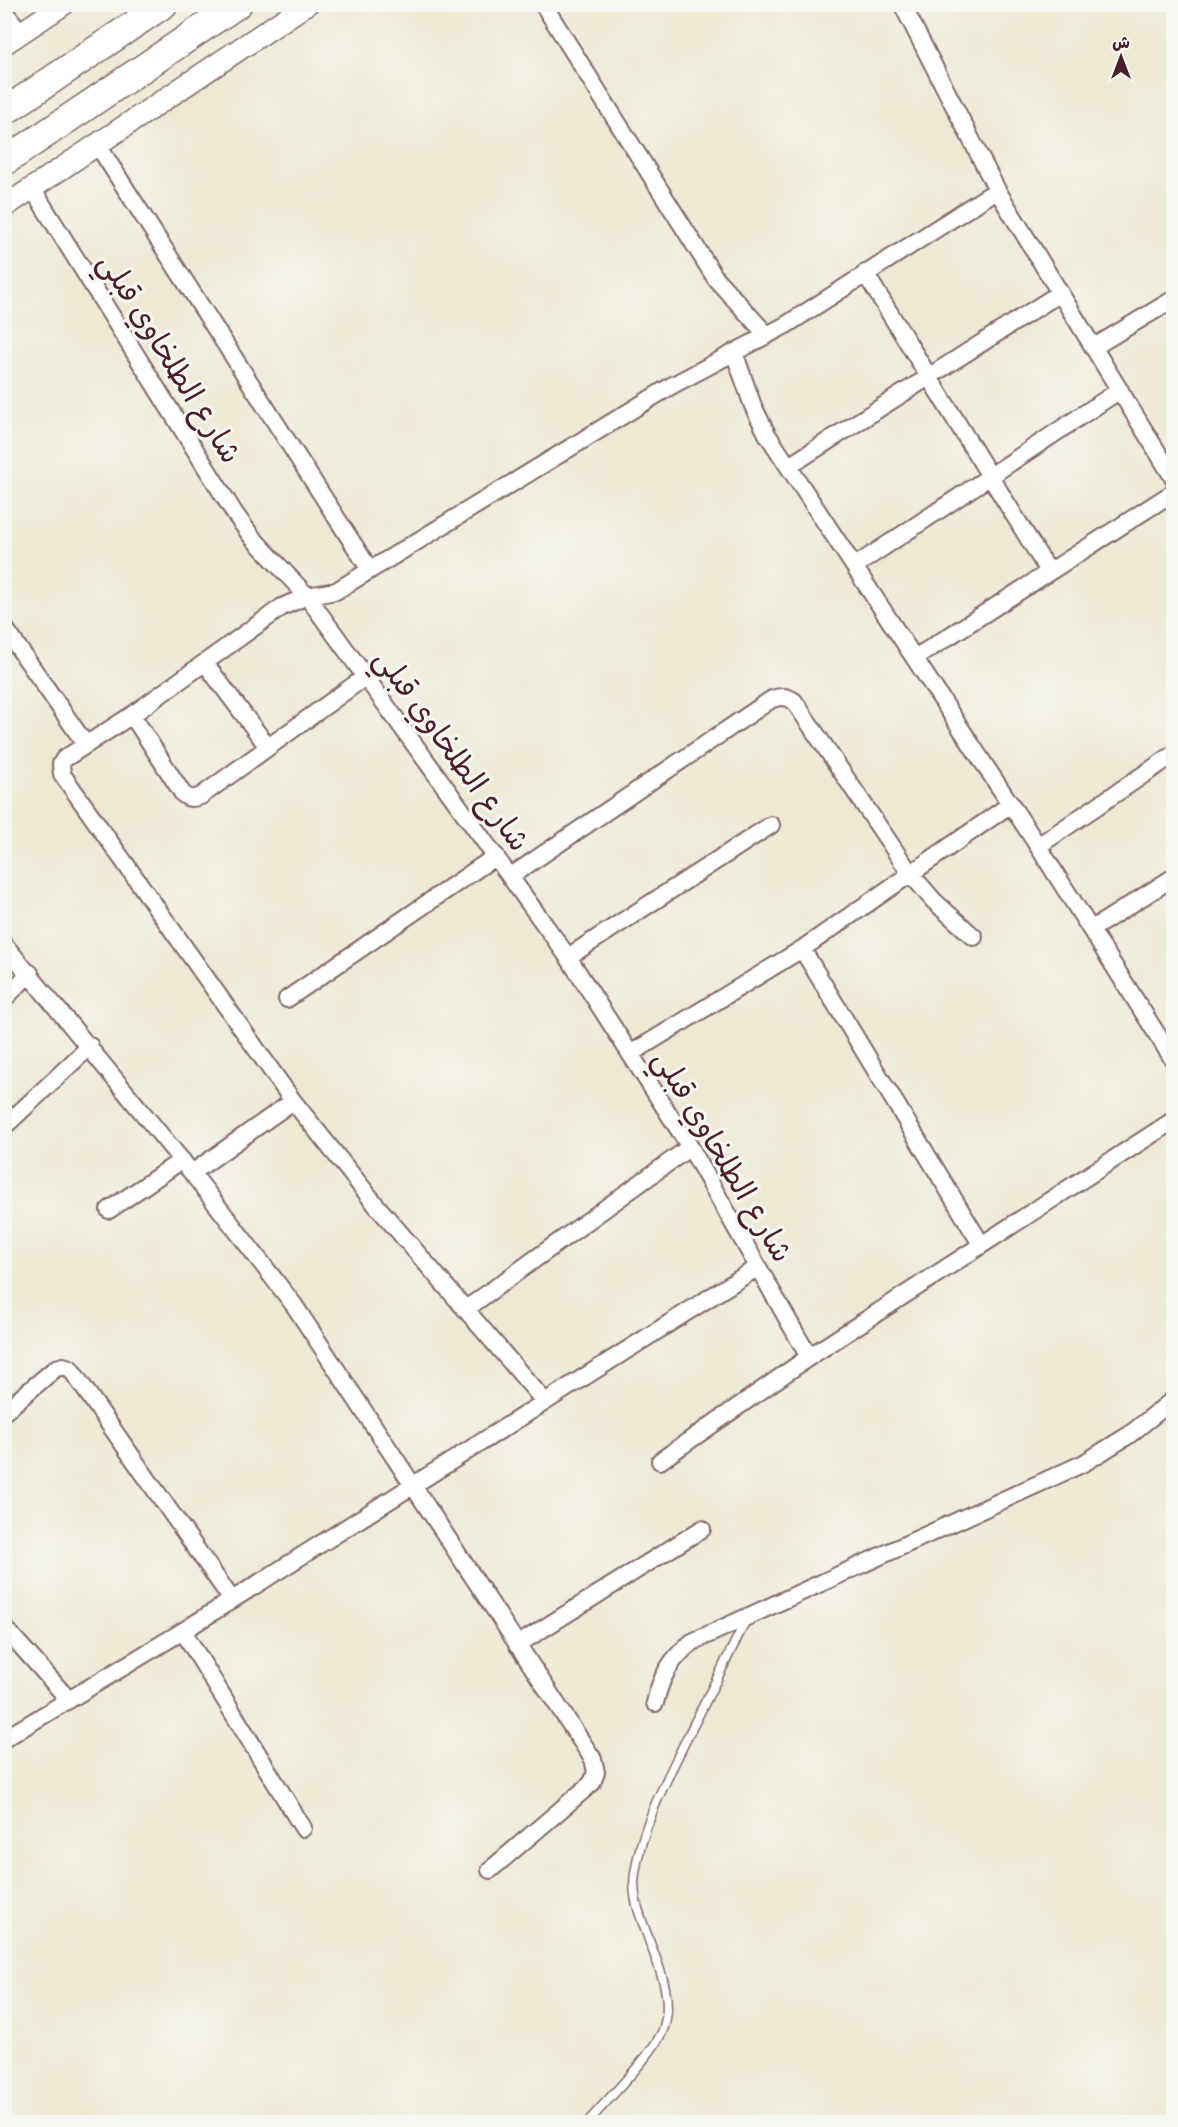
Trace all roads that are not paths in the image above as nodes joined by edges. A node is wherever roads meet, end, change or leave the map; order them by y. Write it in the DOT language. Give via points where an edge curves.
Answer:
graph roads {
  1 [pos="64,4"];
  2 [pos="164,4"];
  3 [pos="238,4"];
  4 [pos="307,4"];
  5 [pos="543,4"];
  6 [pos="902,4"];
  7 [pos="4,11"];
  8 [pos="13,39"];
  9 [pos="4,112"];
  10 [pos="97,144"];
  11 [pos="4,162"];
  12 [pos="32,188"];
  13 [pos="997,190"];
  14 [pos="4,207"];
  15 [pos="865,273"];
  16 [pos="1060,293"];
  17 [pos="1173,299"];
  18 [pos="767,335"];
  19 [pos="1094,347"];
  20 [pos="734,352"];
  21 [pos="929,377"];
  22 [pos="1120,390"];
  23 [pos="789,466"];
  24 [pos="990,476"];
  25 [pos="1173,479"];
  26 [pos="1173,492"];
  27 [pos="855,566"];
  28 [pos="370,570"];
  29 [pos="1049,572"];
  30 [pos="307,596"];
  31 [pos="4,627"];
  32 [pos="915,658"];
  33 [pos="205,663"];
  34 [pos="365,677"];
  35 [pos="132,715"];
  36 [pos="86,745"];
  37 [pos="268,747"];
  38 [pos="1173,753"];
  39 [pos="1011,804"];
  40 [pos="771,825"];
  41 [pos="1038,846"];
  42 [pos="496,856"];
  43 [pos="910,873"];
  44 [pos="511,876"];
  45 [pos="1173,877"];
  46 [pos="1092,929"];
  47 [pos="974,937"];
  48 [pos="4,944"];
  49 [pos="802,948"];
  50 [pos="568,957"];
  51 [pos="30,973"];
  52 [pos="4,999"];
  53 [pos="287,999"];
  54 [pos="1151,1024"];
  55 [pos="1173,1039"];
  56 [pos="90,1046"];
  57 [pos="630,1054"];
  58 [pos="1173,1062"];
  59 [pos="293,1101"];
  60 [pos="1173,1120"];
  61 [pos="4,1127"];
  62 [pos="690,1147"];
  63 [pos="187,1167"];
  64 [pos="109,1210"];
  65 [pos="981,1244"];
  66 [pos="758,1267"];
  67 [pos="466,1309"];
  68 [pos="808,1357"];
  69 [pos="1173,1399"];
  70 [pos="545,1402"];
  71 [pos="4,1412"];
  72 [pos="660,1461"];
  73 [pos="413,1485"];
  74 [pos="702,1529"];
  75 [pos="232,1600"];
  76 [pos="748,1617"];
  77 [pos="4,1627"];
  78 [pos="183,1631"];
  79 [pos="517,1645"];
  80 [pos="69,1700"];
  81 [pos="655,1703"];
  82 [pos="4,1739"];
  83 [pos="303,1828"];
  84 [pos="490,1870"];
  85 [pos="588,2122"];
  1 -- 8 [label="street"];
  2 -- 9 [label="highway"];
  3 -- 11 [label="highway"];
  4 -- 10 [label="street"];
  5 -- 18 [label="street" via="716,279"];
  6 -- 13 [label="street"];
  7 -- 8 [label="street"];
  10 -- 12 [label="street"];
  10 -- 28 [label="street"];
  12 -- 14 [label="street"];
  12 -- 30 [label="street, شارع الطلخاوي قبلي" via="236,514"];
  13 -- 15 [label="street"];
  13 -- 16 [label="street"];
  15 -- 18 [label="street"];
  15 -- 21 [label="street"];
  16 -- 19 [label="street"];
  16 -- 21 [label="street"];
  17 -- 19 [label="street"];
  18 -- 20 [label="street"];
  19 -- 22 [label="street"];
  20 -- 23 [label="street" via="753,406"];
  20 -- 28 [label="street" via="671,386"];
  21 -- 23 [label="street"];
  21 -- 24 [label="street"];
  22 -- 24 [label="street"];
  22 -- 25 [label="street"];
  23 -- 27 [label="street"];
  24 -- 27 [label="street"];
  24 -- 29 [label="street"];
  26 -- 29 [label="street"];
  27 -- 32 [label="street"];
  28 -- 30 [label="street" via="336,591"];
  29 -- 32 [label="street"];
  30 -- 33 [label="street" via="282,607"];
  30 -- 34 [label="street, شارع الطلخاوي قبلي"];
  31 -- 36 [label="street"];
  32 -- 39 [label="street"];
  33 -- 35 [label="street"];
  33 -- 37 [label="street"];
  34 -- 37 [label="street"];
  34 -- 42 [label="street, شارع الطلخاوي قبلي"];
  35 -- 36 [label="street"];
  35 -- 37 [label="street" via="188,798 201,796"];
  36 -- 59 [label="street" via="64,759 62,774"];
  38 -- 41 [label="street"];
  39 -- 41 [label="street"];
  39 -- 43 [label="street"];
  40 -- 50 [label="street"];
  41 -- 46 [label="street"];
  42 -- 44 [label="street, شارع الطلخاوي قبلي"];
  42 -- 53 [label="street"];
  43 -- 44 [label="street" via="794,701 780,696"];
  43 -- 47 [label="street"];
  43 -- 49 [label="street"];
  44 -- 50 [label="street, شارع الطلخاوي قبلي"];
  45 -- 46 [label="street"];
  46 -- 54 [label="street"];
  48 -- 51 [label="street"];
  49 -- 57 [label="street"];
  49 -- 65 [label="street"];
  50 -- 57 [label="street, شارع الطلخاوي قبلي"];
  51 -- 52 [label="street"];
  51 -- 56 [label="street"];
  54 -- 55 [label="street"];
  54 -- 58 [label="street"];
  56 -- 61 [label="street"];
  56 -- 63 [label="street"];
  57 -- 62 [label="street, شارع الطلخاوي قبلي"];
  59 -- 63 [label="street"];
  59 -- 67 [label="street"];
  60 -- 65 [label="street"];
  62 -- 66 [label="street, شارع الطلخاوي قبلي"];
  62 -- 67 [label="street"];
  63 -- 64 [label="street"];
  63 -- 73 [label="street" via="294,1305"];
  65 -- 68 [label="street"];
  66 -- 68 [label="street, شارع الطلخاوي قبلي"];
  66 -- 70 [label="street"];
  67 -- 70 [label="street"];
  68 -- 72 [label="street"];
  69 -- 76 [label="street" via="1129,1435 1084,1463"];
  70 -- 73 [label="street"];
  71 -- 75 [label="street" via="56,1368 70,1368"];
  73 -- 75 [label="street"];
  73 -- 79 [label="street"];
  74 -- 79 [label="street"];
  75 -- 78 [label="street"];
  76 -- 81 [label="street" via="692,1642 678,1654 659,1685"];
  76 -- 85 [label="lane" via="666,1779 646,1830 635,1873 635,1903 666,1993 664,2028 649,2052"];
  77 -- 80 [label="street"];
  78 -- 80 [label="street"];
  78 -- 83 [label="street"];
  79 -- 84 [label="street" via="593,1760 596,1772 592,1783"];
  80 -- 82 [label="street"];
}
